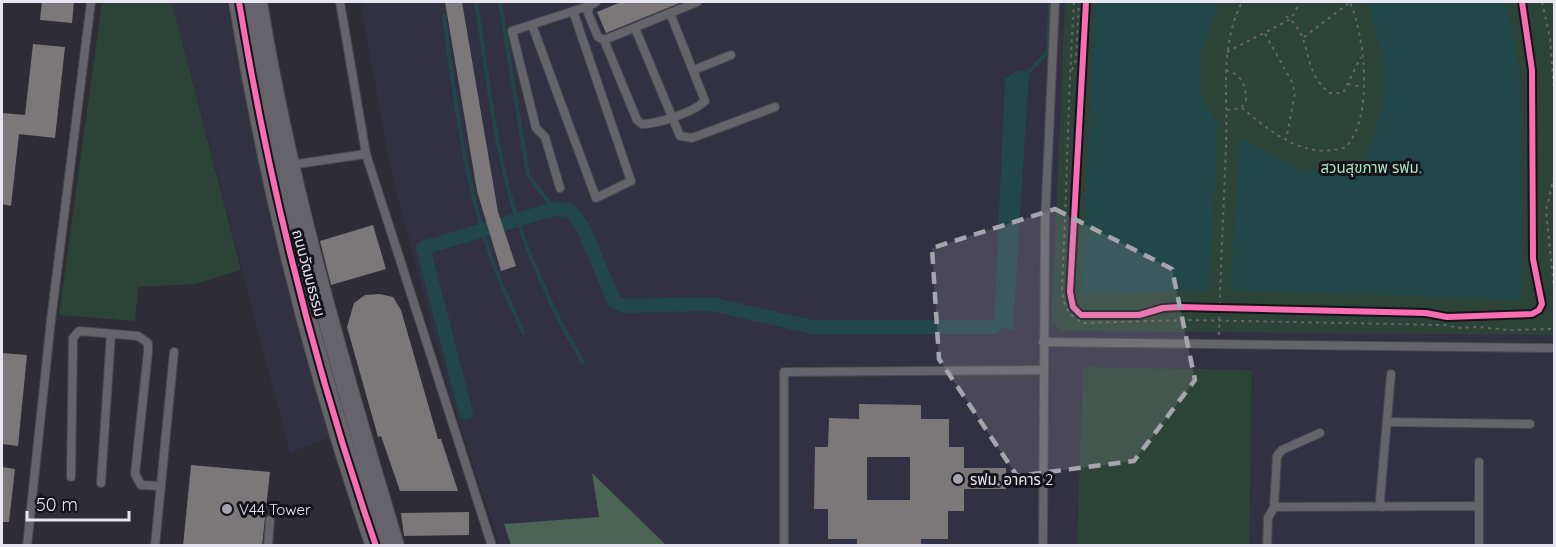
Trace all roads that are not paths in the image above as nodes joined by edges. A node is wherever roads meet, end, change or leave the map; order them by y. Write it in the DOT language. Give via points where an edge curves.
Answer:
graph roads {
  1 [pos="91,2"];
  2 [pos="239,2"];
  3 [pos="257,2"];
  4 [pos="340,2"];
  5 [pos="693,2"];
  6 [pos="1055,2"];
  7 [pos="593,4"];
  8 [pos="573,11"];
  9 [pos="670,13"];
  10 [pos="532,25"];
  11 [pos="635,28"];
  12 [pos="604,40"];
  13 [pos="731,55"];
  14 [pos="694,70"];
  15 [pos="775,107"];
  16 [pos="672,118"];
  17 [pos="366,154"];
  18 [pos="279,166"];
  19 [pos="560,188"];
  20 [pos="111,334"];
  21 [pos="1043,342"];
  22 [pos="1554,348"];
  23 [pos="174,352"];
  24 [pos="1042,370"];
  25 [pos="1391,374"];
  26 [pos="1387,422"];
  27 [pos="1530,424"];
  28 [pos="1320,433"];
  29 [pos="1479,462"];
  30 [pos="71,477"];
  31 [pos="101,483"];
  32 [pos="161,486"];
  33 [pos="1479,506"];
  34 [pos="1274,507"];
  35 [pos="1382,507"];
  36 [pos="270,520"];
  37 [pos="27,546"];
  38 [pos="155,546"];
  39 [pos="268,546"];
  40 [pos="376,546"];
  41 [pos="394,546"];
  42 [pos="492,546"];
  43 [pos="784,546"];
  44 [pos="1043,546"];
  45 [pos="1267,546"];
  46 [pos="1479,546"];
  1 -- 37 [label="lane"];
  2 -- 18 [label="street, ถนนวัฒนธรรม"];
  3 -- 18 [label="street, ถนนวัฒนธรรม"];
  4 -- 17 [label="lane"];
  5 -- 9 [label="lane"];
  6 -- 21 [label="lane"];
  7 -- 8 [label="lane"];
  7 -- 12 [label="lane" via="588,13 598,38"];
  8 -- 10 [label="lane"];
  8 -- 10 [label="lane" via="631,181 596,198"];
  9 -- 11 [label="lane"];
  9 -- 14 [label="lane"];
  10 -- 19 [label="lane" via="512,31 536,128 544,137"];
  11 -- 12 [label="lane"];
  11 -- 16 [label="lane"];
  12 -- 16 [label="lane" via="638,120 650,124"];
  13 -- 14 [label="lane"];
  14 -- 16 [label="lane" via="705,101"];
  15 -- 16 [label="lane" via="692,138 680,136"];
  17 -- 18 [label="lane"];
  17 -- 42 [label="lane"];
  18 -- 40 [label="street, ถนนวัฒนธรรม" via="333,408"];
  18 -- 41 [label="street, ถนนวัฒนธรรม"];
  20 -- 30 [label="lane" via="79,331 73,338"];
  20 -- 31 [label="lane"];
  20 -- 32 [label="lane" via="138,336 148,342 135,474 141,485"];
  21 -- 22 [label="lane"];
  21 -- 24 [label="lane"];
  23 -- 32 [label="lane"];
  24 -- 43 [label="lane" via="784,372"];
  24 -- 44 [label="lane"];
  25 -- 26 [label="lane"];
  26 -- 27 [label="lane"];
  26 -- 35 [label="lane"];
  28 -- 34 [label="lane" via="1277,456"];
  29 -- 33 [label="lane"];
  32 -- 38 [label="lane"];
  33 -- 35 [label="lane"];
  33 -- 46 [label="lane"];
  34 -- 35 [label="lane"];
  34 -- 45 [label="lane" via="1268,518"];
  36 -- 39 [label="lane"];
}
